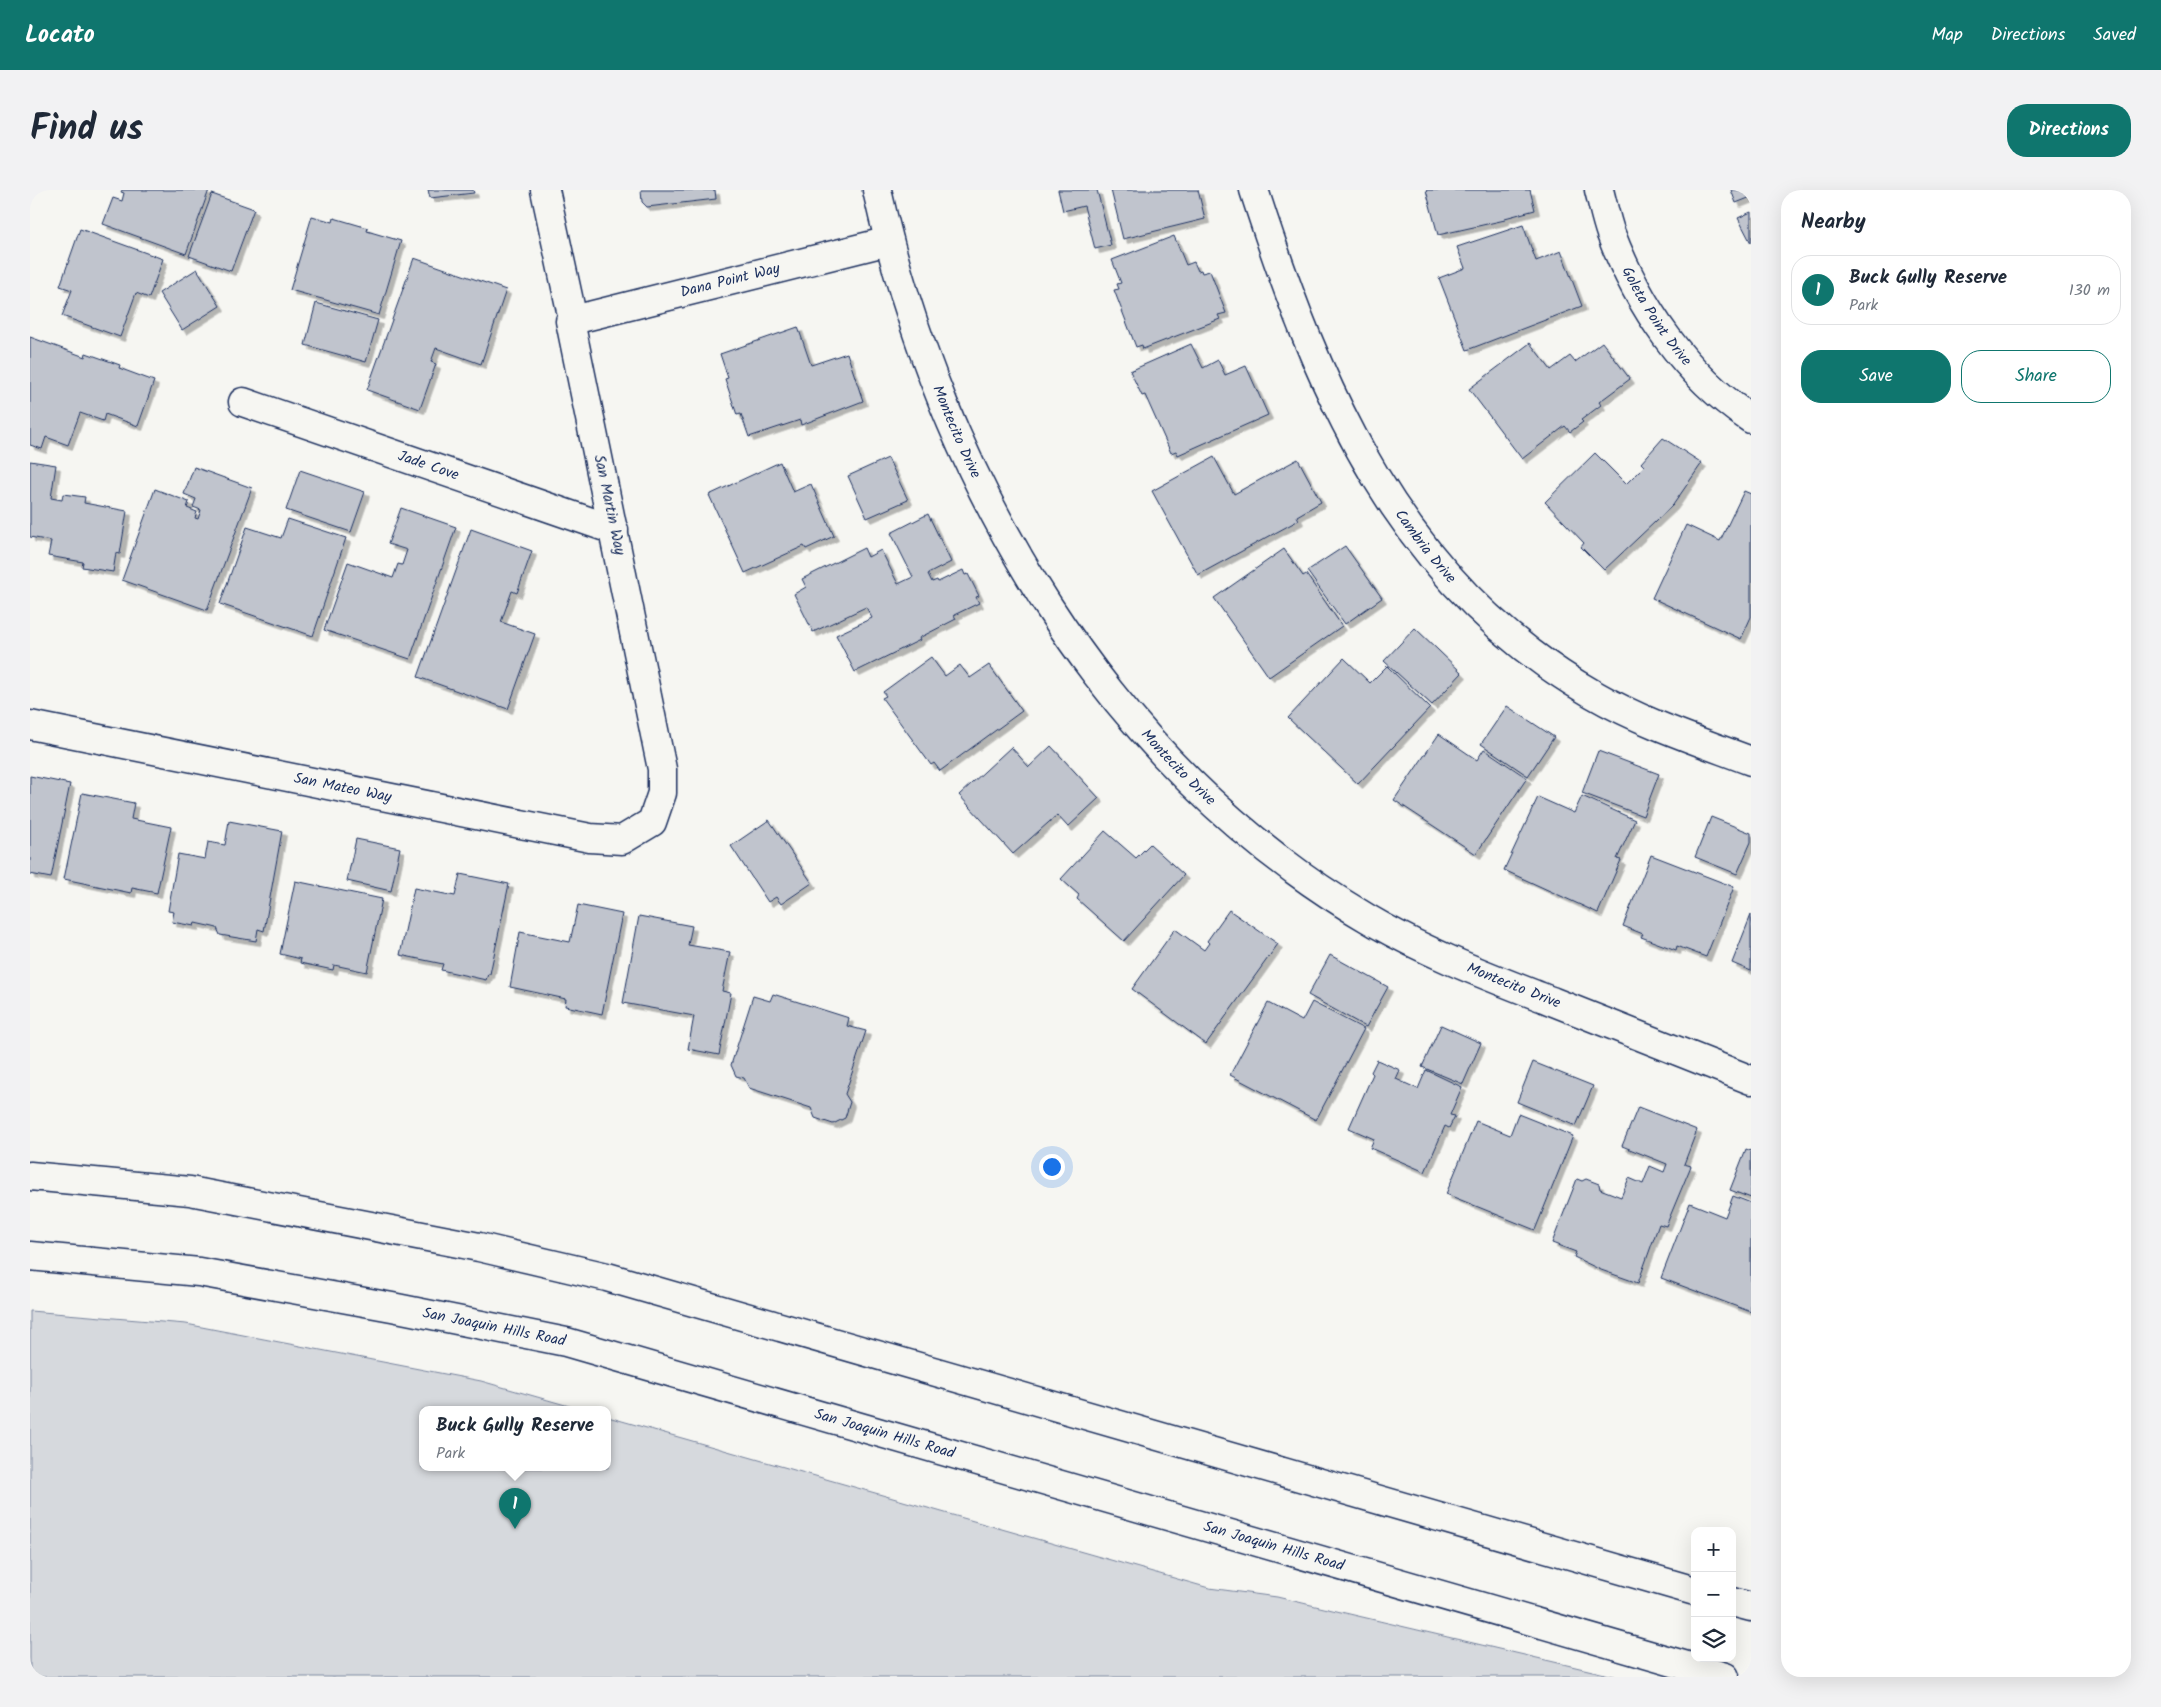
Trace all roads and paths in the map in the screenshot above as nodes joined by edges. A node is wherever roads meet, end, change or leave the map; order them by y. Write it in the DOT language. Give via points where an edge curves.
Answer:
graph roads {
  1 [pos="546,190"];
  2 [pos="878,190"];
  3 [pos="1254,190"];
  4 [pos="1599,190"];
  5 [pos="889,241"];
  6 [pos="573,320"];
  7 [pos="243,402"];
  8 [pos="1751,419"];
  9 [pos="614,530"];
  10 [pos="30,724"];
  11 [pos="1751,761"];
  12 [pos="652,822"];
  13 [pos="1751,1080"];
  14 [pos="30,1176"];
  15 [pos="30,1256"];
  16 [pos="1691,1590"];
  17 [pos="1736,1603"];
  18 [pos="1751,1607"];
  19 [pos="1726,1677"];
  1 -- 6 [label="street, San Martin Way"];
  2 -- 5 [label="street, Montecito Drive"];
  3 -- 11 [label="street, Cambria Drive" via="1292,301 1331,392 1378,483 1412,534 1451,581 1515,640 1593,694 1647,722"];
  4 -- 8 [label="street, Goleta Point Drive" via="1611,233 1634,287 1654,322 1691,368"];
  5 -- 6 [label="street, Dana Point Way"];
  5 -- 13 [label="street, Montecito Drive" via="918,338 950,423 1007,537 1075,644 1186,778 1292,868 1369,919 1451,962"];
  6 -- 9 [label="street, San Martin Way" via="570,321"];
  7 -- 9 [label="street, Jade Cove"];
  9 -- 12 [label="street, San Martin Way" via="662,769 662,793"];
  10 -- 12 [label="street, San Mateo Way" via="590,838 622,840"];
  14 -- 16 [label="street" via="190,1191 479,1247 607,1277"];
  15 -- 19 [label="street, San Joaquin Hills Road" via="199,1272 566,1342"];
  17 -- 18 [label="street"];
}
